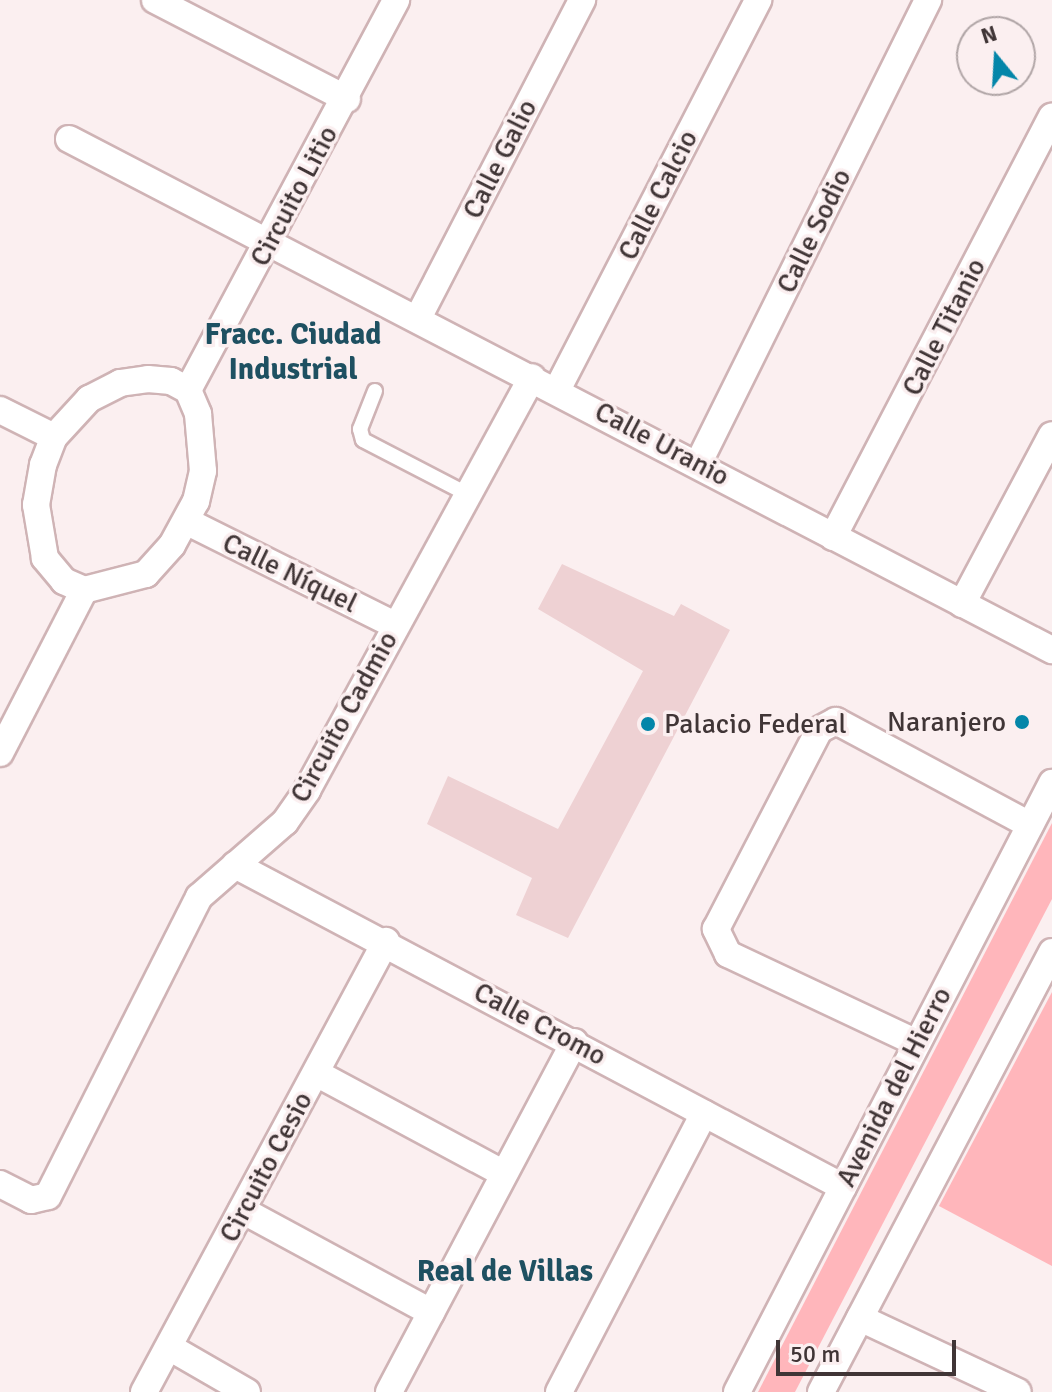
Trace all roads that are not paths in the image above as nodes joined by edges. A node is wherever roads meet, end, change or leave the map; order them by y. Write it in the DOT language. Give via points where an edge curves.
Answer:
graph roads {
  1 [pos="155,0"];
  2 [pos="396,0"];
  3 [pos="582,0"];
  4 [pos="758,0"];
  5 [pos="928,0"];
  6 [pos="347,99"];
  7 [pos="1052,117"];
  8 [pos="69,139"];
  9 [pos="269,242"];
  10 [pos="418,318"];
  11 [pos="532,377"];
  12 [pos="188,390"];
  13 [pos="557,390"];
  14 [pos="375,391"];
  15 [pos="0,410"];
  16 [pos="1052,435"];
  17 [pos="54,437"];
  18 [pos="699,462"];
  19 [pos="467,494"];
  20 [pos="186,521"];
  21 [pos="833,537"];
  22 [pos="84,590"];
  23 [pos="962,604"];
  24 [pos="395,625"];
  25 [pos="1052,650"];
  26 [pos="0,753"];
  27 [pos="1052,783"];
  28 [pos="1030,825"];
  29 [pos="235,865"];
  30 [pos="386,941"];
  31 [pos="1052,952"];
  32 [pos="574,1042"];
  33 [pos="917,1043"];
  34 [pos="316,1073"];
  35 [pos="704,1113"];
  36 [pos="504,1174"];
  37 [pos="0,1184"];
  38 [pos="843,1187"];
  39 [pos="242,1210"];
  40 [pos="431,1312"];
  41 [pos="860,1318"];
  42 [pos="169,1347"];
  43 [pos="144,1392"];
  44 [pos="247,1392"];
  45 [pos="389,1392"];
  46 [pos="559,1392"];
  47 [pos="737,1392"];
  48 [pos="821,1392"];
  49 [pos="1018,1392"];
  1 -- 6 [label="street"];
  2 -- 6 [label="street, Circuito Litio"];
  3 -- 10 [label="street, Calle Galio"];
  4 -- 13 [label="street, Calle Calcio"];
  5 -- 18 [label="street, Calle Sodio"];
  6 -- 9 [label="street, Circuito Litio"];
  7 -- 21 [label="street, Calle Titanio"];
  8 -- 9 [label="street, Calle Uranio"];
  9 -- 10 [label="street, Calle Uranio"];
  9 -- 12 [label="street, Circuito Litio"];
  10 -- 11 [label="street, Calle Uranio"];
  11 -- 13 [label="street, Calle Uranio"];
  11 -- 19 [label="street, Circuito Cadmio"];
  12 -- 17 [label="street" via="171,381 120,383 89,399"];
  12 -- 20 [label="street" via="204,438 203,471"];
  13 -- 18 [label="street, Calle Uranio"];
  14 -- 19 [label="lane" via="360,429 363,440"];
  15 -- 17 [label="street"];
  16 -- 23 [label="street"];
  17 -- 22 [label="street" via="36,505 38,535 53,572"];
  18 -- 21 [label="street, Calle Uranio"];
  19 -- 24 [label="street, Circuito Cadmio"];
  20 -- 22 [label="street" via="146,574"];
  20 -- 24 [label="street, Calle Níquel"];
  21 -- 23 [label="street, Calle Uranio"];
  22 -- 26 [label="street"];
  23 -- 25 [label="street, Calle Uranio"];
  24 -- 29 [label="street, Circuito Cadmio" via="307,790 285,822"];
  27 -- 28 [label="street, Avenida del Hierro"];
  28 -- 33 [label="street, Avenida del Hierro"];
  28 -- 33 [label="street" via="847,723 836,721 819,730 805,756 716,929 717,939 728,954"];
  29 -- 30 [label="street, Calle Cromo"];
  29 -- 37 [label="street, Circuito Cadmio" via="199,897 48,1196 37,1201"];
  30 -- 32 [label="street, Calle Cromo"];
  30 -- 34 [label="street, Circuito Cesio"];
  31 -- 41 [label="street"];
  32 -- 35 [label="street, Calle Cromo"];
  32 -- 36 [label="street"];
  33 -- 38 [label="street, Avenida del Hierro"];
  34 -- 36 [label="street"];
  34 -- 39 [label="street, Circuito Cesio"];
  35 -- 38 [label="street, Calle Cromo"];
  35 -- 46 [label="street"];
  36 -- 40 [label="street"];
  38 -- 47 [label="street, Avenida del Hierro"];
  39 -- 40 [label="street"];
  39 -- 42 [label="street, Circuito Cesio"];
  40 -- 45 [label="street"];
  41 -- 48 [label="street"];
  41 -- 49 [label="street"];
  42 -- 43 [label="street, Circuito Cesio"];
  42 -- 44 [label="street"];
}
